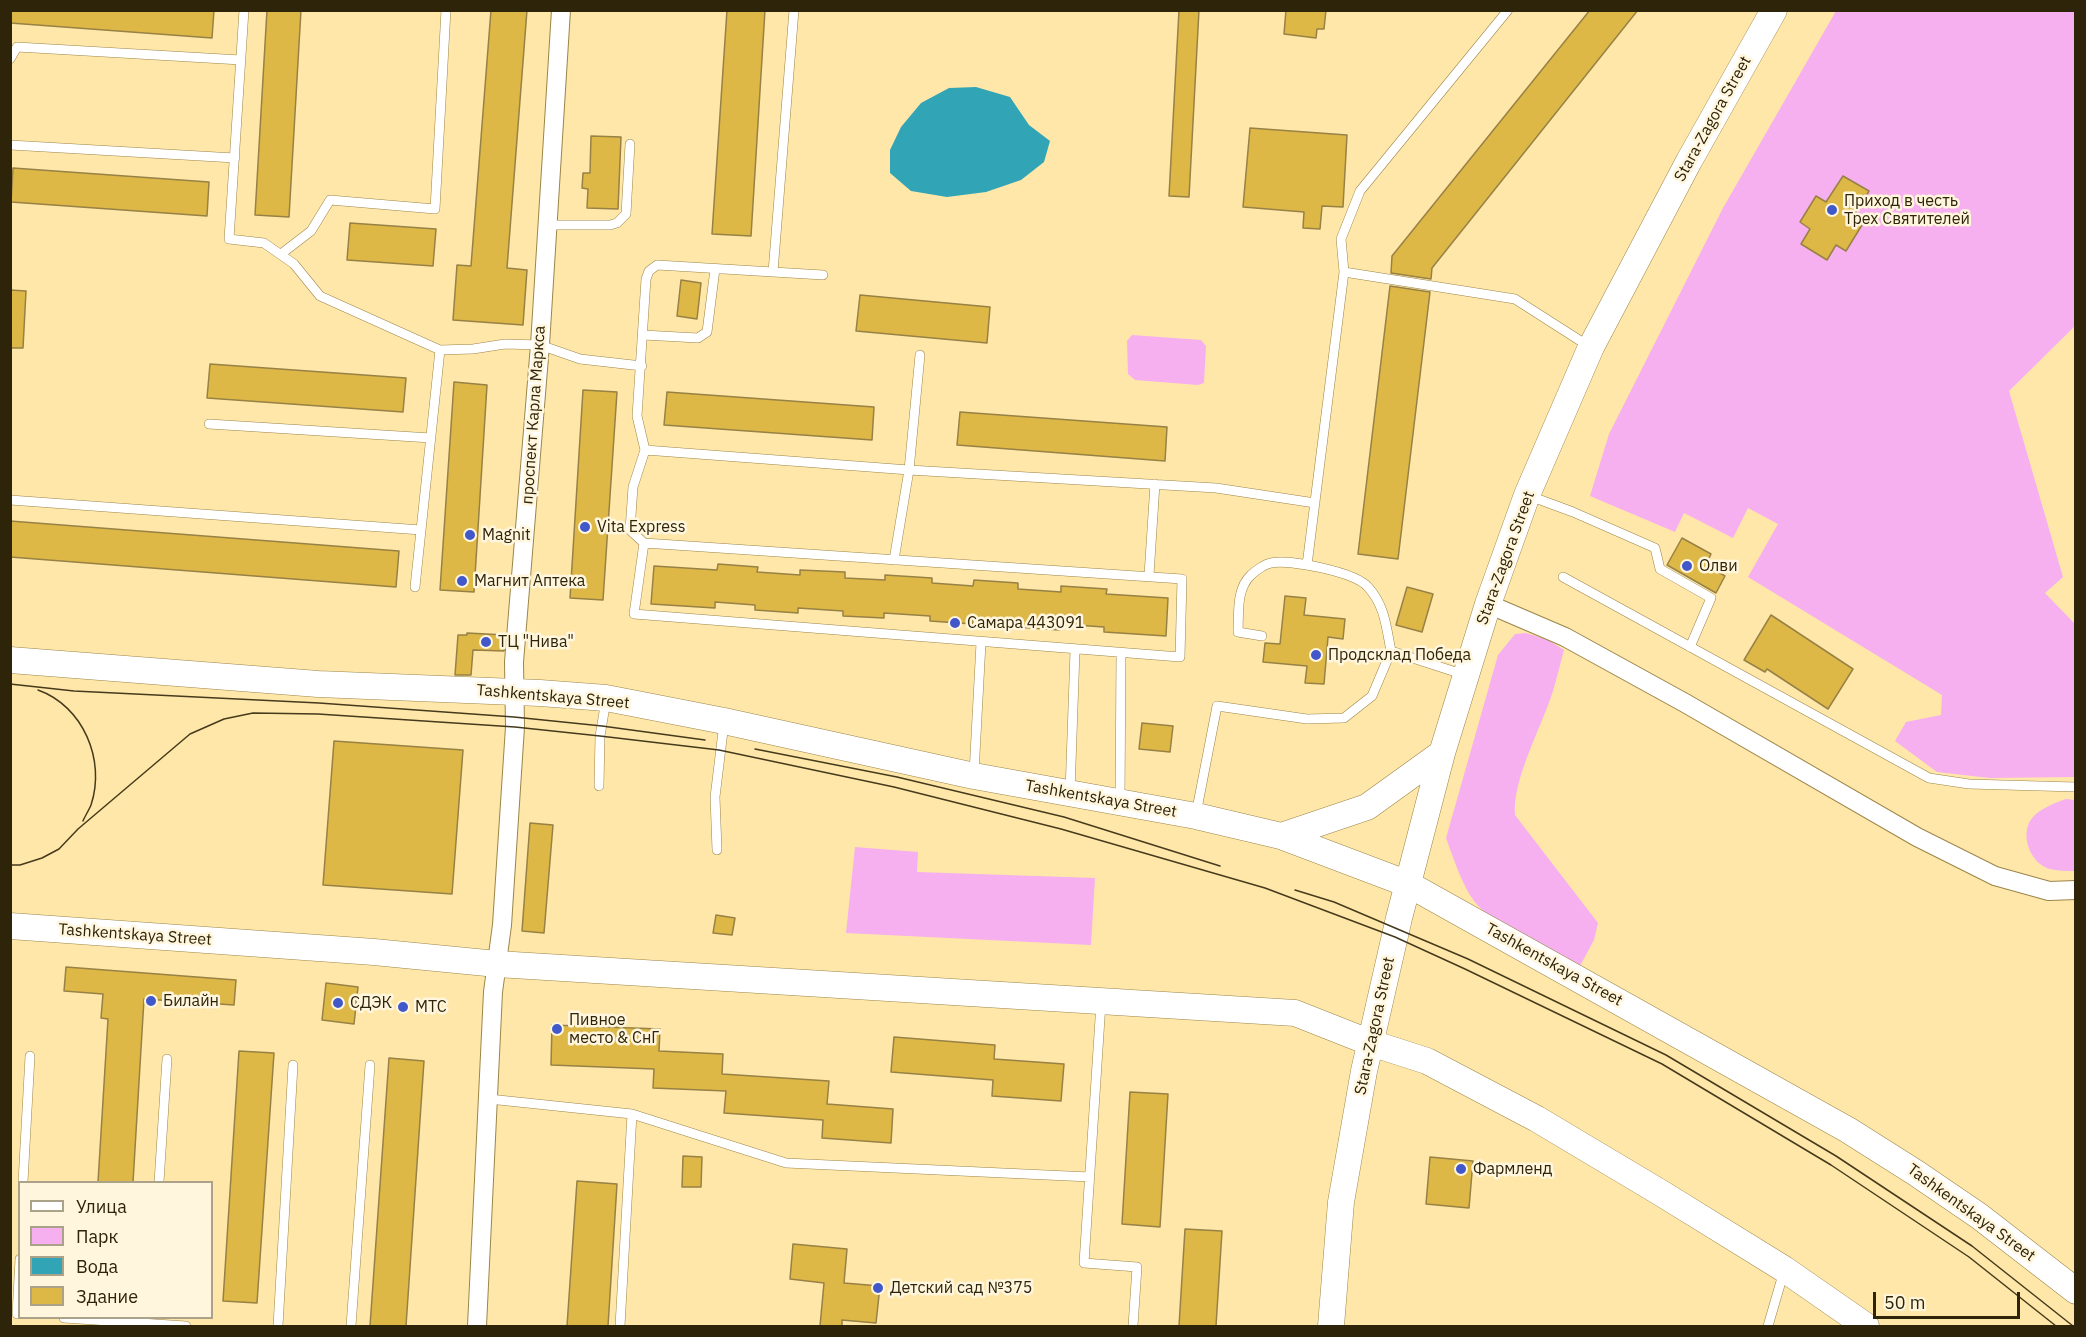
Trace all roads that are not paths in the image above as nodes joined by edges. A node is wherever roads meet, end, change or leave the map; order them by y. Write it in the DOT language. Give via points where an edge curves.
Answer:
graph roads {
  1 [pos="244,10"];
  2 [pos="446,10"];
  3 [pos="561,10"];
  4 [pos="794,10"];
  5 [pos="1508,10"];
  6 [pos="1774,10"];
  7 [pos="10,59"];
  8 [pos="241,60"];
  9 [pos="630,144"];
  10 [pos="10,145"];
  11 [pos="235,158"];
  12 [pos="548,225"];
  13 [pos="280,254"];
  14 [pos="716,269"];
  15 [pos="773,272"];
  16 [pos="1344,272"];
  17 [pos="823,275"];
  18 [pos="643,335"];
  19 [pos="540,345"];
  20 [pos="1591,347"];
  21 [pos="440,350"];
  22 [pos="920,355"];
  23 [pos="642,366"];
  24 [pos="209,424"];
  25 [pos="431,438"];
  26 [pos="645,450"];
  27 [pos="909,470"];
  28 [pos="1155,484"];
  29 [pos="1527,495"];
  30 [pos="10,500"];
  31 [pos="1315,503"];
  32 [pos="421,530"];
  33 [pos="644,543"];
  34 [pos="894,560"];
  35 [pos="1307,565"];
  36 [pos="1149,575"];
  37 [pos="1563,577"];
  38 [pos="415,587"];
  39 [pos="1488,604"];
  40 [pos="1262,636"];
  41 [pos="981,643"];
  42 [pos="1690,647"];
  43 [pos="1075,651"];
  44 [pos="1391,651"];
  45 [pos="1121,654"];
  46 [pos="10,660"];
  47 [pos="1465,675"];
  48 [pos="514,692"];
  49 [pos="606,698"];
  50 [pos="724,721"];
  51 [pos="1442,753"];
  52 [pos="974,776"];
  53 [pos="599,786"];
  54 [pos="2076,787"];
  55 [pos="1070,794"];
  56 [pos="1120,803"];
  57 [pos="1196,816"];
  58 [pos="1281,836"];
  59 [pos="717,850"];
  60 [pos="1408,884"];
  61 [pos="2076,890"];
  62 [pos="10,926"];
  63 [pos="498,964"];
  64 [pos="1102,1000"];
  65 [pos="1371,1043"];
  66 [pos="30,1056"];
  67 [pos="167,1059"];
  68 [pos="293,1065"];
  69 [pos="370,1065"];
  70 [pos="489,1099"];
  71 [pos="632,1114"];
  72 [pos="1090,1177"];
  73 [pos="23,1181"];
  74 [pos="159,1181"];
  75 [pos="1784,1269"];
  76 [pos="18,1286"];
  77 [pos="2076,1291"];
  78 [pos="16,1314"];
  79 [pos="108,1319"];
  80 [pos="151,1321"];
  81 [pos="186,1326"];
  82 [pos="278,1326"];
  83 [pos="351,1326"];
  84 [pos="477,1326"];
  85 [pos="620,1326"];
  86 [pos="1133,1326"];
  87 [pos="1331,1326"];
  88 [pos="1768,1326"];
  89 [pos="1866,1326"];
  1 -- 8 [label="lane"];
  2 -- 13 [label="lane" via="435,209 330,200 311,231"];
  3 -- 12 [label="street, проспект Карла Маркса"];
  4 -- 15 [label="lane"];
  5 -- 16 [label="lane" via="1360,191 1341,239"];
  6 -- 20 [label="main road, Stara-Zagora Street"];
  7 -- 8 [label="lane" via="17,47"];
  8 -- 11 [label="lane"];
  9 -- 12 [label="lane" via="626,214 622,220 610,225"];
  10 -- 11 [label="lane"];
  11 -- 13 [label="lane" via="230,239 264,243"];
  12 -- 19 [label="street, проспект Карла Маркса"];
  13 -- 21 [label="lane" via="294,264 320,296"];
  14 -- 15 [label="lane"];
  14 -- 18 [label="lane" via="704,336"];
  14 -- 18 [label="lane" via="657,265 649,271"];
  15 -- 17 [label="lane"];
  16 -- 20 [label="lane" via="1515,299"];
  16 -- 31 [label="lane"];
  18 -- 23 [label="lane"];
  19 -- 21 [label="lane"];
  19 -- 23 [label="lane" via="580,359"];
  19 -- 48 [label="street, проспект Карла Маркса"];
  20 -- 29 [label="main road, Stara-Zagora Street"];
  21 -- 25 [label="lane"];
  22 -- 27 [label="lane"];
  23 -- 26 [label="lane" via="637,416"];
  24 -- 25 [label="lane"];
  25 -- 32 [label="lane"];
  26 -- 27 [label="lane"];
  26 -- 33 [label="lane" via="633,487 630,530"];
  27 -- 28 [label="lane"];
  27 -- 34 [label="lane"];
  28 -- 31 [label="lane" via="1216,488"];
  28 -- 36 [label="lane"];
  29 -- 39 [label="main road, Stara-Zagora Street"];
  29 -- 42 [label="lane" via="1655,548 1660,569 1711,598"];
  30 -- 32 [label="lane"];
  31 -- 35 [label="lane"];
  32 -- 38 [label="lane"];
  33 -- 34 [label="lane"];
  33 -- 41 [label="lane" via="634,614"];
  34 -- 36 [label="lane"];
  35 -- 40 [label="lane" via="1270,563 1250,575 1240,590 1238,632"];
  35 -- 44 [label="lane" via="1342,572 1366,584 1382,605"];
  36 -- 45 [label="lane" via="1182,579 1180,657"];
  37 -- 42 [label="lane"];
  39 -- 47 [label="main road, Stara-Zagora Street"];
  39 -- 61 [label="street" via="1564,637 1917,837 1995,876 2049,891"];
  41 -- 43 [label="lane"];
  41 -- 52 [label="lane"];
  42 -- 54 [label="lane" via="1929,778 1969,784"];
  43 -- 45 [label="lane"];
  43 -- 55 [label="lane"];
  44 -- 47 [label="lane"];
  44 -- 57 [label="lane" via="1372,696 1344,718 1306,719 1217,706"];
  45 -- 56 [label="lane"];
  46 -- 48 [label="main road, Tashkentskaya Street" via="318,684"];
  47 -- 51 [label="main road, Stara-Zagora Street"];
  48 -- 49 [label="main road, Tashkentskaya Street"];
  48 -- 63 [label="street, проспект Карла Маркса"];
  49 -- 50 [label="main road, Tashkentskaya Street"];
  49 -- 53 [label="lane"];
  50 -- 52 [label="main road, Tashkentskaya Street"];
  50 -- 59 [label="lane" via="715,797"];
  51 -- 58 [label="main road" via="1367,807"];
  51 -- 60 [label="main road, Stara-Zagora Street"];
  52 -- 55 [label="main road, Tashkentskaya Street"];
  55 -- 56 [label="main road, Tashkentskaya Street"];
  56 -- 57 [label="main road, Tashkentskaya Street"];
  57 -- 58 [label="main road, Tashkentskaya Street"];
  58 -- 60 [label="main road, Tashkentskaya Street"];
  60 -- 65 [label="main road, Stara-Zagora Street"];
  60 -- 77 [label="main road, Tashkentskaya Street" via="1848,1130 1979,1216"];
  62 -- 63 [label="main road, Tashkentskaya Street"];
  63 -- 64 [label="main road, Tashkentskaya Street"];
  63 -- 70 [label="street, проспект Карла Маркса" via="493,992"];
  64 -- 65 [label="main road, Tashkentskaya Street" via="1295,1013"];
  64 -- 72 [label="lane"];
  65 -- 75 [label="main road, Tashkentskaya Street" via="1427,1061 1537,1119"];
  65 -- 87 [label="main road, Stara-Zagora Street" via="1341,1202"];
  66 -- 73 [label="lane"];
  67 -- 74 [label="lane"];
  68 -- 82 [label="lane"];
  69 -- 83 [label="lane"];
  70 -- 71 [label="lane"];
  70 -- 84 [label="street, проспект Карла Маркса"];
  71 -- 72 [label="lane" via="786,1163"];
  71 -- 85 [label="lane"];
  72 -- 86 [label="lane" via="1084,1263 1137,1267"];
  75 -- 88 [label="lane"];
  75 -- 89 [label="main road, Tashkentskaya Street"];
  76 -- 78 [label="lane"];
  79 -- 80 [label="lane"];
  80 -- 81 [label="lane"];
}
